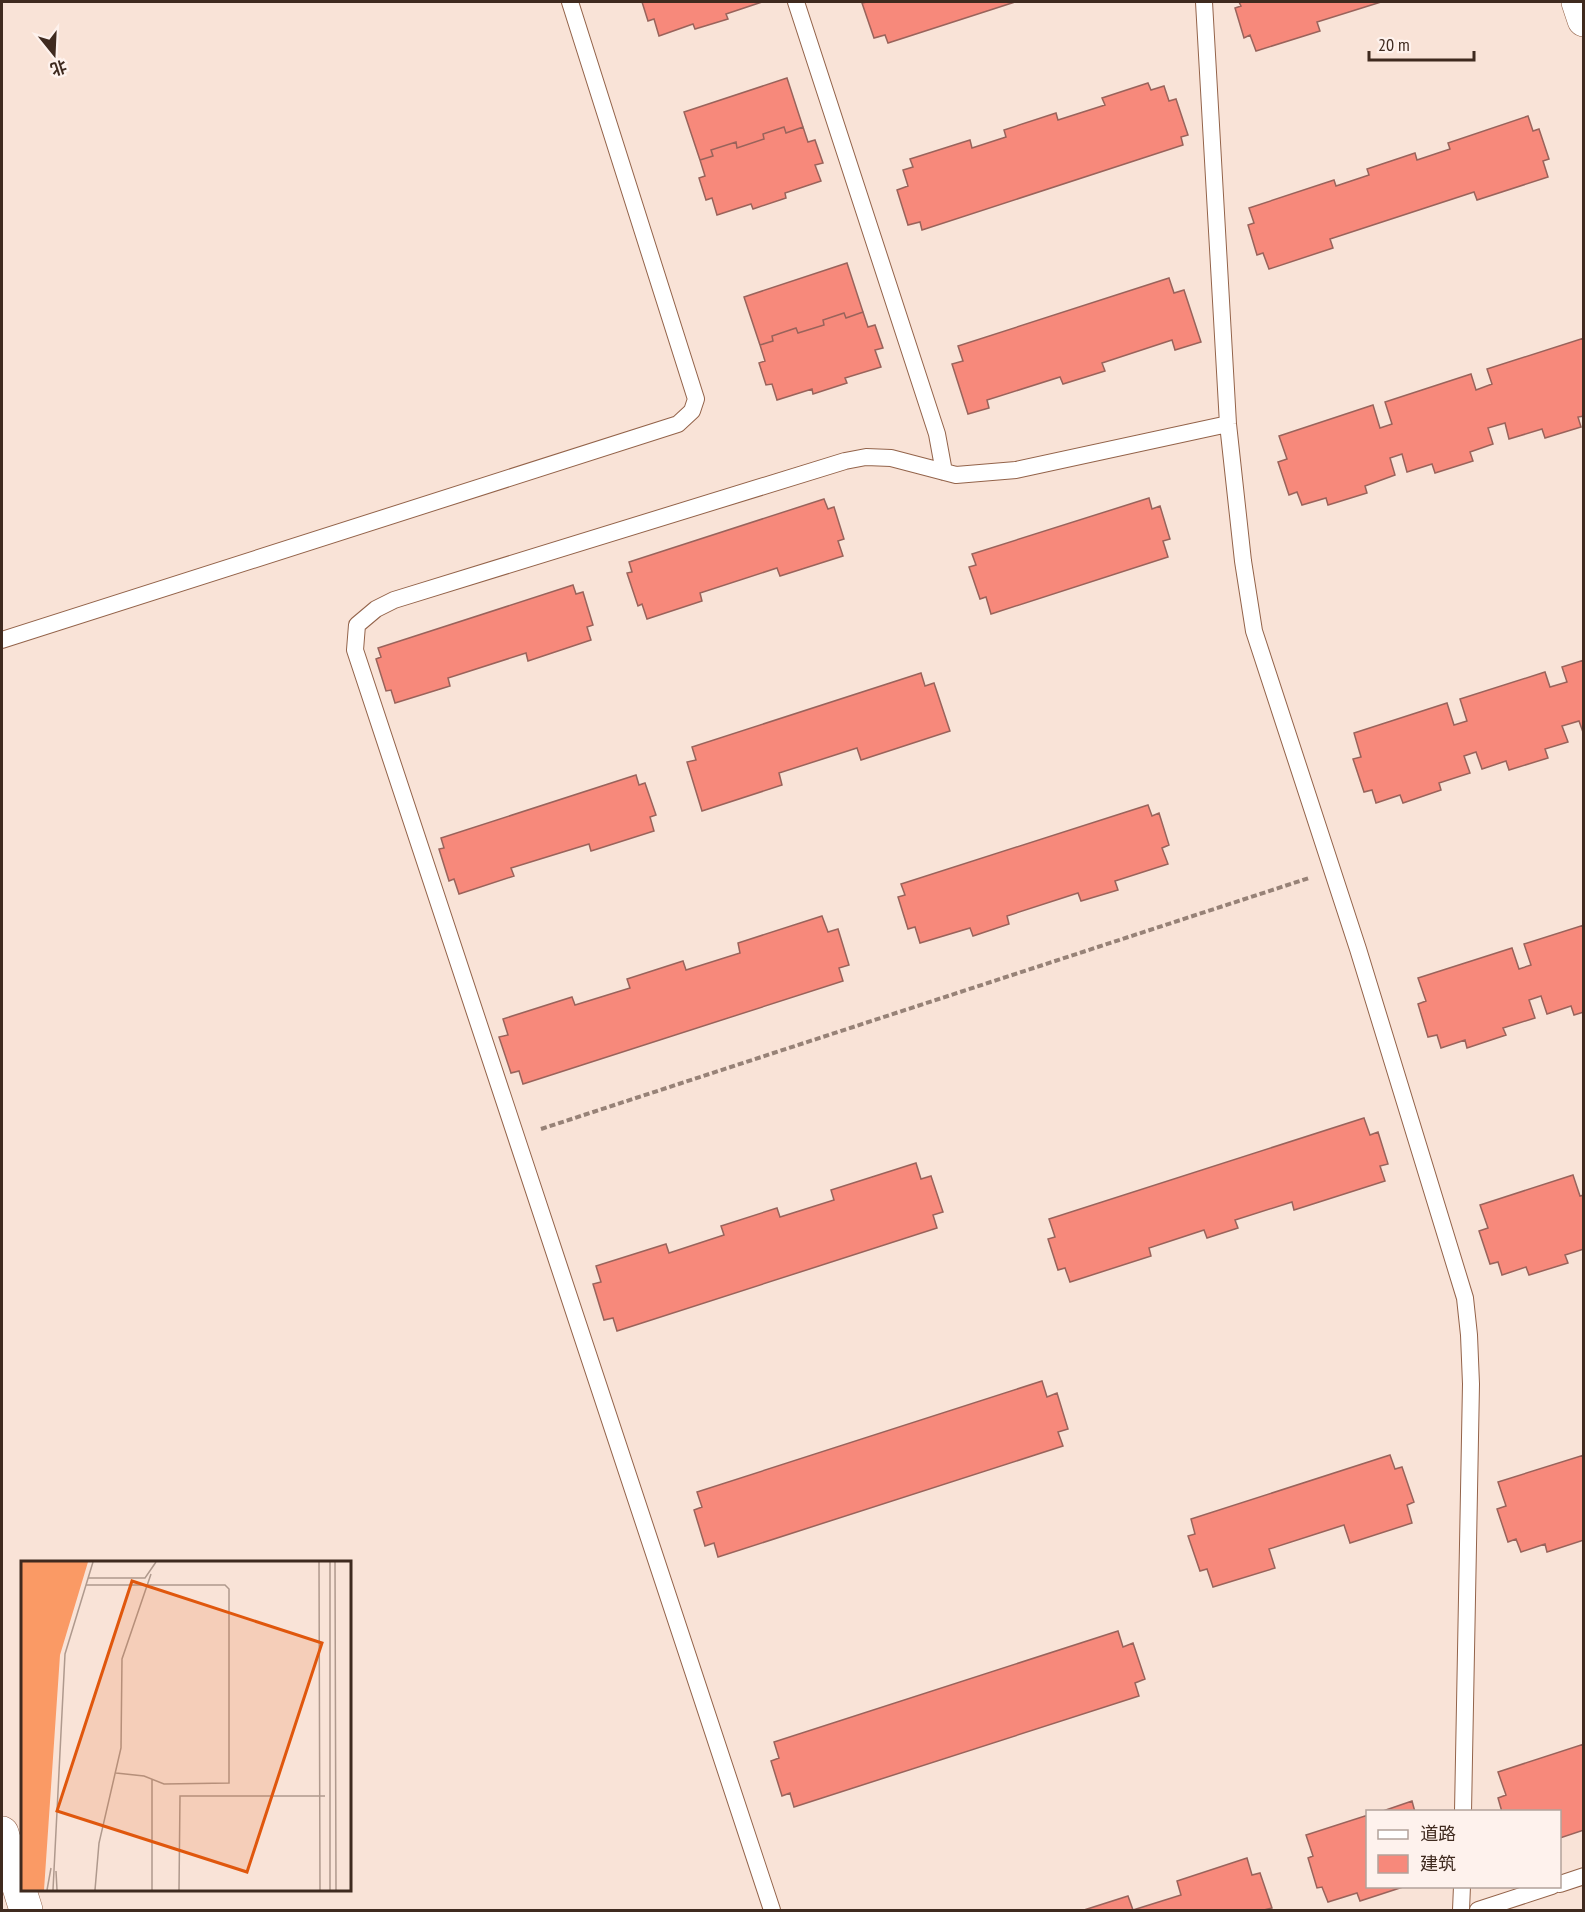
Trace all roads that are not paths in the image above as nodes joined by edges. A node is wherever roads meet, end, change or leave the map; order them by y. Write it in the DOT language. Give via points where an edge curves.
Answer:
graph roads {
  1 [pos="570,2"];
  2 [pos="796,2"];
  3 [pos="1204,2"];
  4 [pos="1578,2"];
  5 [pos="1584,20"];
  6 [pos="1228,424"];
  7 [pos="944,472"];
  8 [pos="2,640"];
  9 [pos="1463,1810"];
  10 [pos="2,1833"];
  11 [pos="1584,1876"];
  12 [pos="1561,1884"];
  13 [pos="1462,1888"];
  14 [pos="1549,1888"];
  15 [pos="26,1911"];
  16 [pos="772,1911"];
  17 [pos="1461,1911"];
  18 [pos="1478,1911"];
  1 -- 8 [label="lane" via="696,399 692,411 678,424"];
  2 -- 7 [label="lane" via="937,434"];
  3 -- 6 [label="lane"];
  4 -- 5 [label="street"];
  6 -- 7 [label="lane" via="1016,470 956,475"];
  6 -- 9 [label="lane" via="1254,631 1333,870 1465,1298 1471,1384"];
  7 -- 16 [label="lane" via="891,458 844,461 394,600 357,625 355,650"];
  10 -- 15 [label="street"];
  11 -- 12 [label="lane"];
  13 -- 17 [label="lane"];
  14 -- 18 [label="lane"];
}
